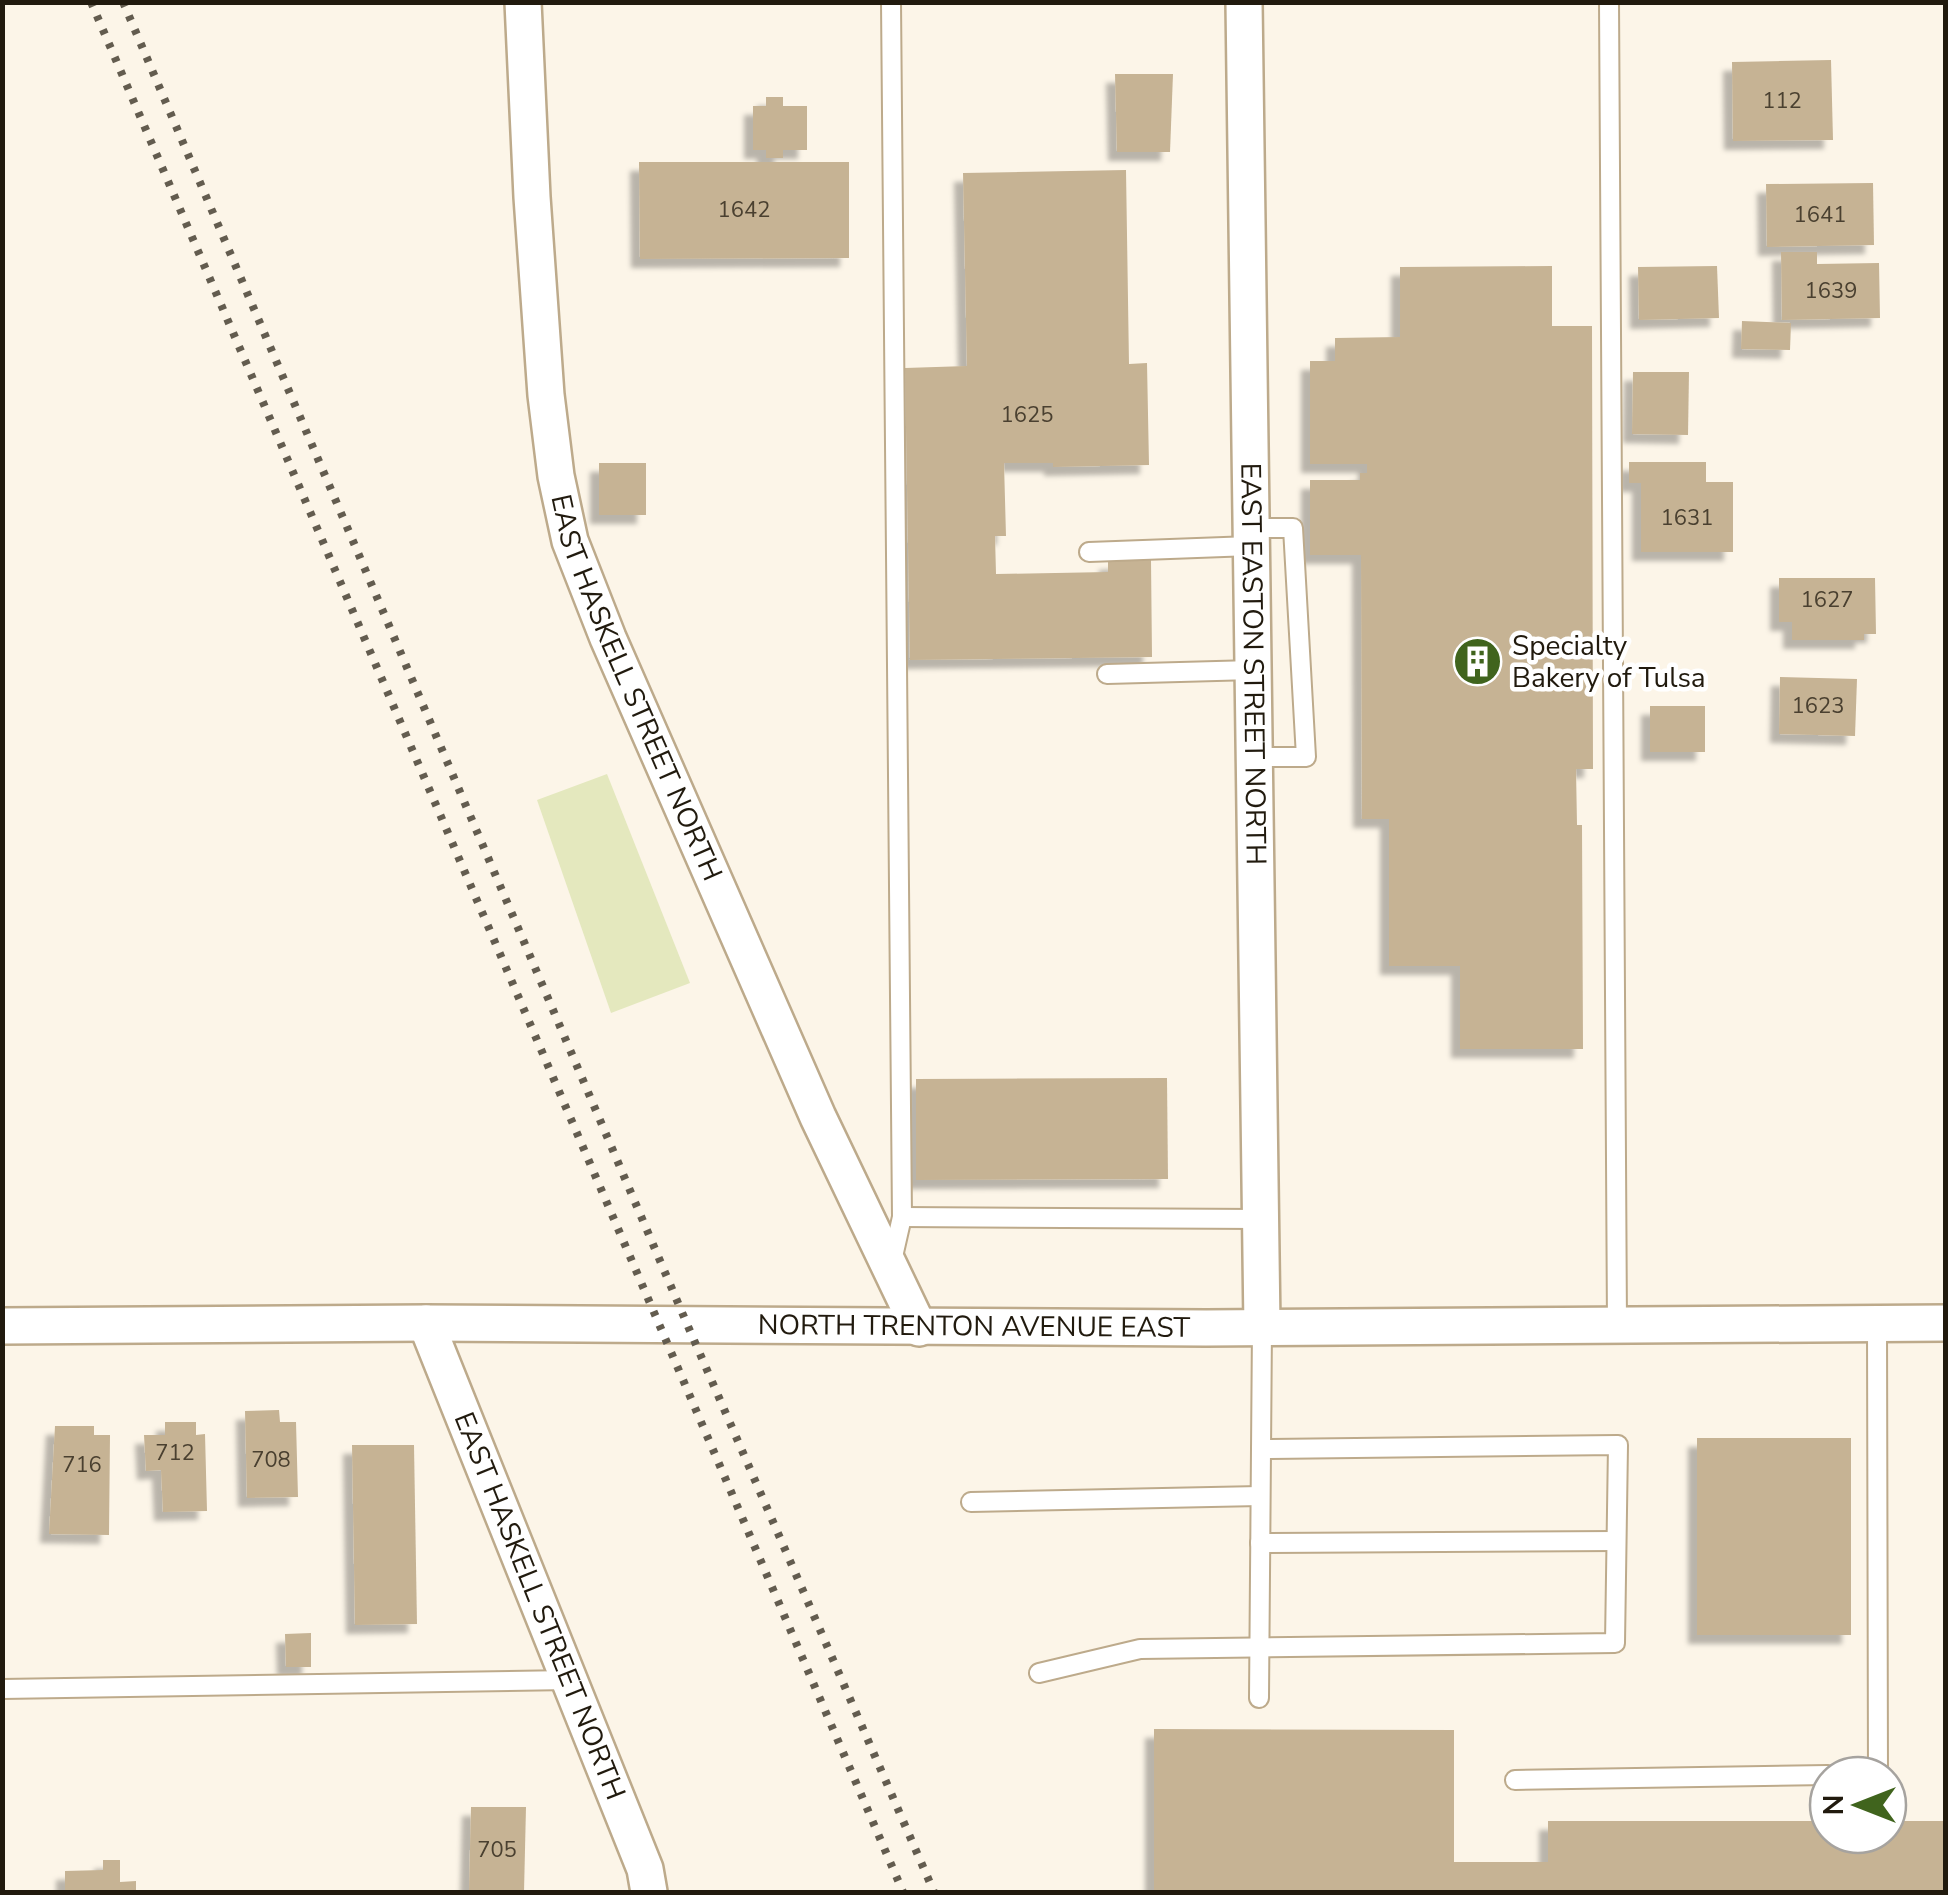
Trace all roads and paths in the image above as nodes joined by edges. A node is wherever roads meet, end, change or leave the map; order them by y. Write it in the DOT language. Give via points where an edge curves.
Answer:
graph roads {
  1 [pos="523,2"];
  2 [pos="891,2"];
  3 [pos="1244,2"];
  4 [pos="1609,2"];
  5 [pos="1251,537"];
  6 [pos="1089,552"];
  7 [pos="1253,670"];
  8 [pos="1107,674"];
  9 [pos="1254,758"];
  10 [pos="902,1217"];
  11 [pos="1260,1219"];
  12 [pos="890,1271"];
  13 [pos="426,1323"];
  14 [pos="1946,1323"];
  15 [pos="1878,1324"];
  16 [pos="2,1326"];
  17 [pos="1262,1326"];
  18 [pos="1617,1326"];
  19 [pos="919,1328"];
  20 [pos="1261,1450"];
  21 [pos="1260,1496"];
  22 [pos="971,1502"];
  23 [pos="1616,1541"];
  24 [pos="1260,1543"];
  25 [pos="1260,1647"];
  26 [pos="1039,1673"];
  27 [pos="570,1680"];
  28 [pos="2,1689"];
  29 [pos="1259,1698"];
  30 [pos="1878,1755"];
  31 [pos="1808,1776"];
  32 [pos="1515,1780"];
  33 [pos="649,1892"];
  1 -- 12 [label="street, EAST HASKELL STREET NORTH" via="546,396 570,541"];
  2 -- 10 [label="lane"];
  3 -- 5 [label="street, EAST EASTON STREET NORTH"];
  4 -- 18 [label="lane"];
  5 -- 6 [label="lane"];
  5 -- 7 [label="street, EAST EASTON STREET NORTH"];
  5 -- 9 [label="lane" via="1294,528 1306,758"];
  7 -- 8 [label="lane"];
  7 -- 9 [label="street, EAST EASTON STREET NORTH"];
  9 -- 11 [label="street, EAST EASTON STREET NORTH"];
  10 -- 11 [label="lane"];
  10 -- 12 [label="lane"];
  11 -- 17 [label="street, EAST EASTON STREET NORTH"];
  12 -- 19 [label="street, EAST HASKELL STREET NORTH"];
  13 -- 16 [label="street, NORTH TRENTON AVENUE EAST"];
  13 -- 19 [label="street, NORTH TRENTON AVENUE EAST"];
  13 -- 27 [label="street, EAST HASKELL STREET NORTH"];
  14 -- 15 [label="street, NORTH TRENTON AVENUE EAST"];
  15 -- 18 [label="street, NORTH TRENTON AVENUE EAST"];
  15 -- 30 [label="lane"];
  17 -- 18 [label="street, NORTH TRENTON AVENUE EAST"];
  17 -- 19 [label="street, NORTH TRENTON AVENUE EAST"];
  17 -- 20 [label="lane"];
  20 -- 21 [label="lane"];
  20 -- 23 [label="lane" via="1618,1445"];
  21 -- 22 [label="lane"];
  21 -- 24 [label="lane"];
  23 -- 24 [label="lane"];
  23 -- 25 [label="lane" via="1615,1643"];
  24 -- 25 [label="lane"];
  25 -- 26 [label="lane" via="1140,1650"];
  25 -- 29 [label="lane"];
  27 -- 28 [label="lane"];
  27 -- 33 [label="street, EAST HASKELL STREET NORTH"];
  31 -- 32 [label="lane"];
}
